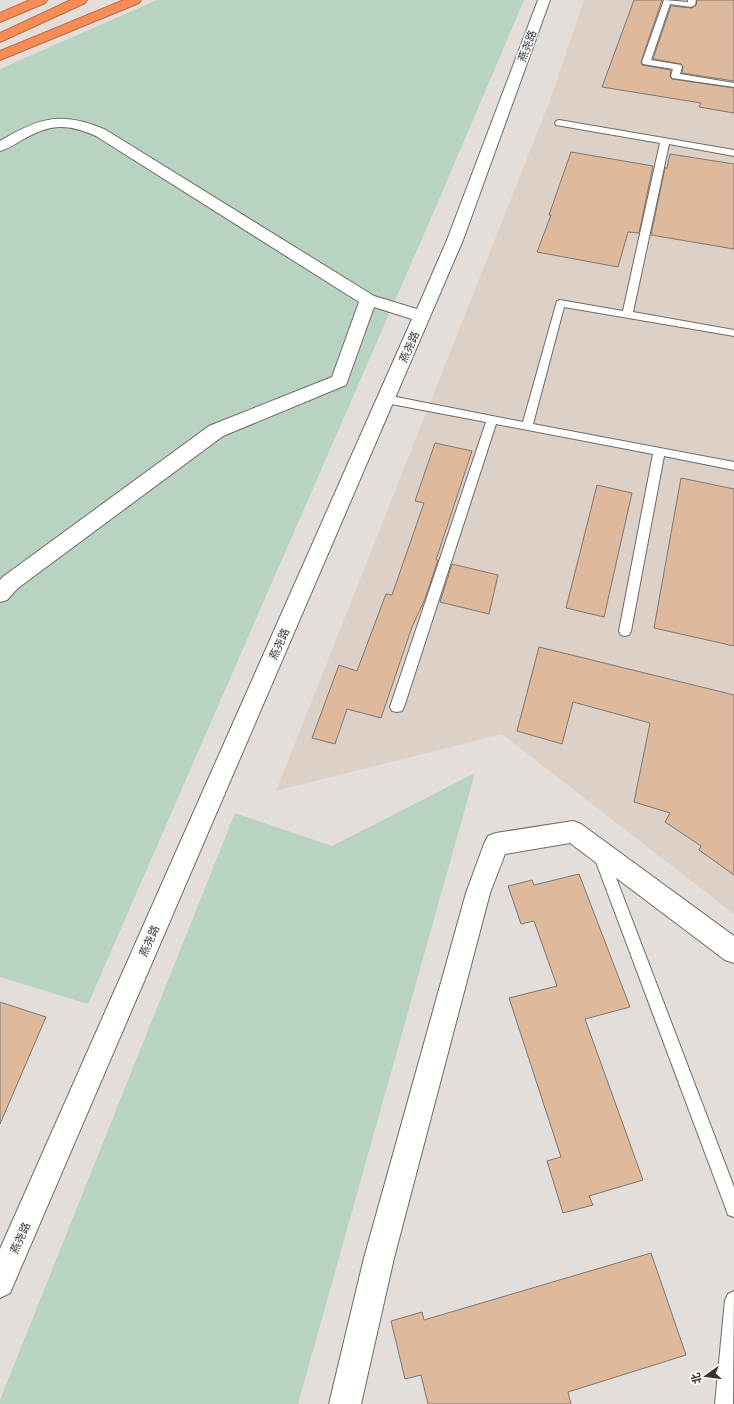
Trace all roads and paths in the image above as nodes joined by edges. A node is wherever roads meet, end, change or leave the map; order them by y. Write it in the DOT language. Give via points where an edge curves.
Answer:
graph roads {
  1 [pos="11,0"];
  2 [pos="41,0"];
  3 [pos="81,0"];
  4 [pos="135,0"];
  5 [pos="544,0"];
  6 [pos="692,0"];
  7 [pos="0,5"];
  8 [pos="0,18"];
  9 [pos="0,38"];
  10 [pos="0,56"];
  11 [pos="734,85"];
  12 [pos="559,123"];
  13 [pos="665,141"];
  14 [pos="0,147"];
  15 [pos="734,153"];
  16 [pos="368,300"];
  17 [pos="627,315"];
  18 [pos="422,316"];
  19 [pos="734,333"];
  20 [pos="386,399"];
  21 [pos="492,419"];
  22 [pos="527,426"];
  23 [pos="659,452"];
  24 [pos="734,466"];
  25 [pos="0,594"];
  26 [pos="625,631"];
  27 [pos="397,707"];
  28 [pos="598,851"];
  29 [pos="734,951"];
  30 [pos="734,1209"];
  31 [pos="0,1283"];
  32 [pos="734,1300"];
  33 [pos="345,1404"];
  34 [pos="724,1404"];
  1 -- 7 [label="highway"];
  2 -- 8 [label="highway"];
  3 -- 9 [label="highway"];
  4 -- 10 [label="highway"];
  5 -- 18 [label="street, 燕尧路" via="455,240"];
  6 -- 11 [label="lane" via="691,5 667,1 646,62 678,68 675,76"];
  12 -- 13 [label="lane"];
  13 -- 15 [label="lane"];
  13 -- 17 [label="lane"];
  14 -- 16 [label="street" via="36,127 54,122 78,124 101,133"];
  16 -- 18 [label="street"];
  16 -- 25 [label="street" via="340,381 216,431 11,582"];
  17 -- 19 [label="lane"];
  17 -- 22 [label="lane" via="560,303"];
  18 -- 20 [label="street, 燕尧路"];
  20 -- 21 [label="lane"];
  20 -- 31 [label="street, 燕尧路"];
  21 -- 22 [label="lane"];
  21 -- 27 [label="lane"];
  22 -- 23 [label="lane"];
  23 -- 24 [label="lane"];
  23 -- 26 [label="lane"];
  28 -- 29 [label="street"];
  28 -- 30 [label="lane"];
  28 -- 33 [label="street" via="572,832 496,844 471,916 379,1258"];
  32 -- 34 [label="lane"];
}
